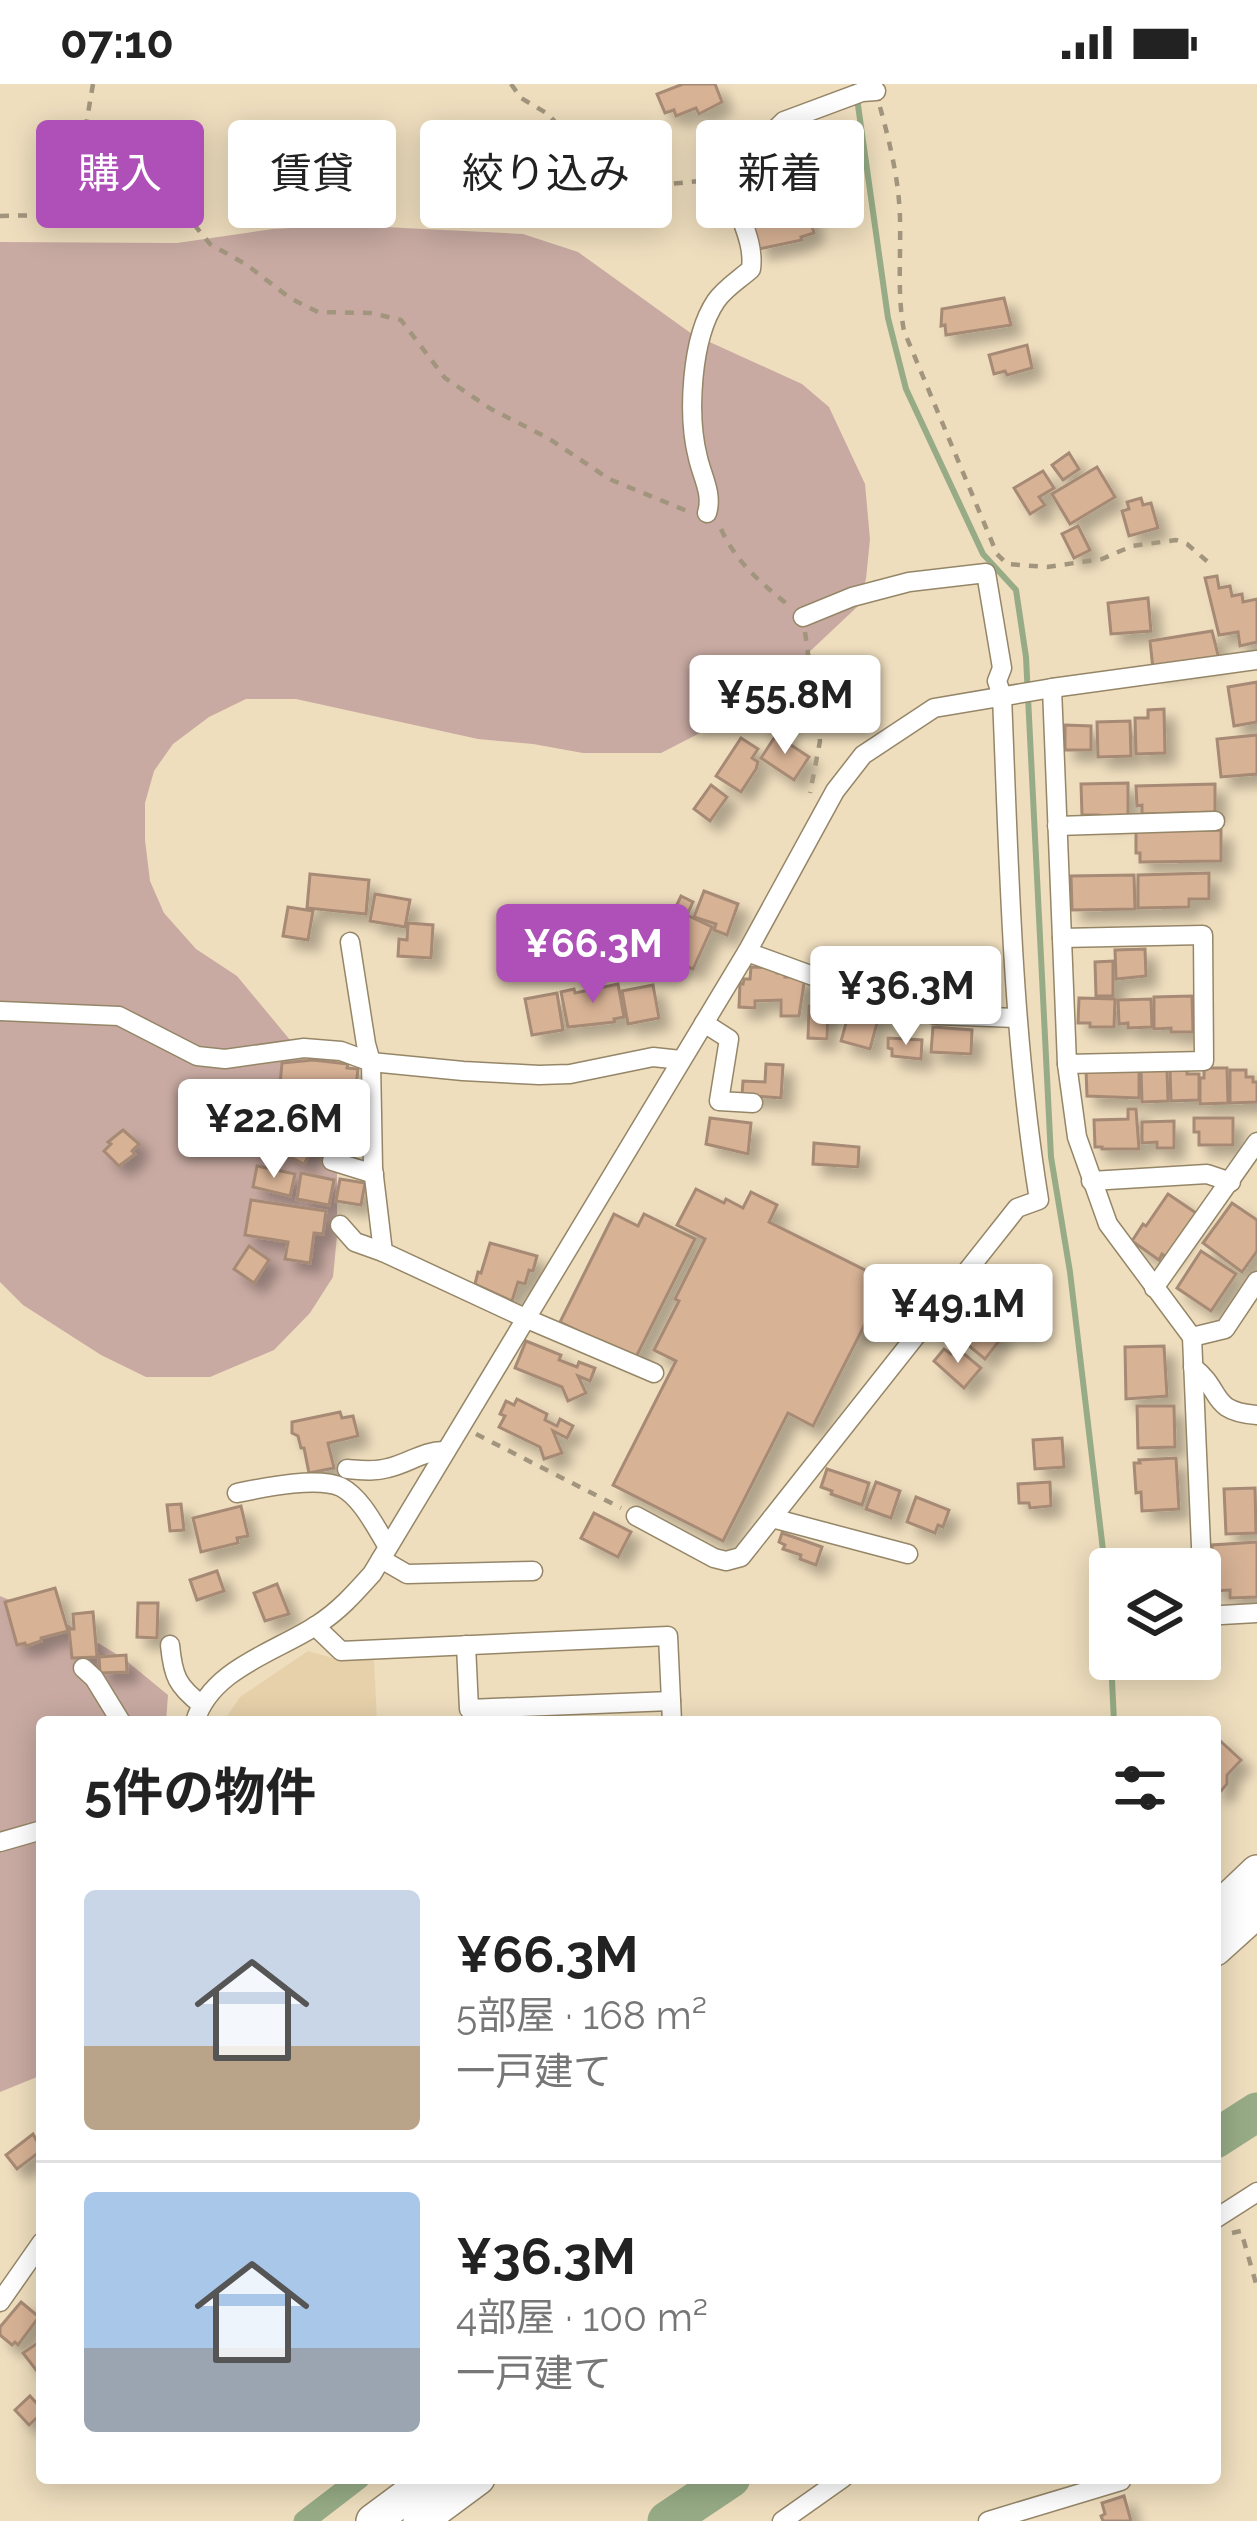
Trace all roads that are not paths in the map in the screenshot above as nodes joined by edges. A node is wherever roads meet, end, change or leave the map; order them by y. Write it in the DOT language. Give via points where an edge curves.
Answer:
graph roads {
  1 [pos="876,91"];
  2 [pos="707,512"];
  3 [pos="997,554"];
  4 [pos="986,574"];
  5 [pos="803,617"];
  6 [pos="1257,660"];
  7 [pos="1052,688"];
  8 [pos="1001,696"];
  9 [pos="1215,821"];
  10 [pos="1058,826"];
  11 [pos="1062,938"];
  12 [pos="350,941"];
  13 [pos="747,952"];
  14 [pos="0,1011"];
  15 [pos="1016,1018"];
  16 [pos="704,1022"];
  17 [pos="681,1060"];
  18 [pos="371,1062"];
  19 [pos="1067,1064"];
  20 [pos="753,1103"];
  21 [pos="1257,1142"];
  22 [pos="332,1161"];
  23 [pos="374,1174"];
  24 [pos="1091,1181"];
  25 [pos="1231,1182"];
  26 [pos="340,1225"];
  27 [pos="383,1252"];
  28 [pos="1257,1282"];
  29 [pos="1154,1288"];
  30 [pos="525,1318"];
  31 [pos="1192,1337"];
  32 [pos="1193,1367"];
  33 [pos="654,1373"];
  34 [pos="1257,1415"];
  35 [pos="445,1451"];
  36 [pos="347,1469"];
  37 [pos="237,1493"];
  38 [pos="636,1516"];
  39 [pos="772,1518"];
  40 [pos="385,1553"];
  41 [pos="908,1554"];
  42 [pos="533,1571"];
  43 [pos="1257,1613"];
  44 [pos="315,1626"];
  45 [pos="170,1645"];
  46 [pos="466,1645"];
  47 [pos="83,1668"];
  48 [pos="671,1700"];
  49 [pos="199,1713"];
  50 [pos="118,1716"];
  51 [pos="672,1716"];
  52 [pos="36,1832"];
  53 [pos="0,1842"];
  54 [pos="1257,1872"];
  55 [pos="1221,1906"];
  56 [pos="1257,1912"];
  57 [pos="1221,1944"];
  58 [pos="1257,2192"];
  59 [pos="1221,2226"];
  60 [pos="36,2250"];
  61 [pos="1,2297"];
  62 [pos="422,2484"];
  63 [pos="470,2484"];
  64 [pos="834,2484"];
  65 [pos="1065,2487"];
  66 [pos="374,2521"];
  67 [pos="420,2521"];
  68 [pos="782,2521"];
  69 [pos="988,2521"];
  1 -- 2 [label="street" via="784,121 733,170 753,259 715,302 695,367 692,424"];
  3 -- 4 [label="street"];
  4 -- 5 [label="street" via="909,582"];
  4 -- 8 [label="street"];
  6 -- 7 [label="street"];
  7 -- 8 [label="street"];
  7 -- 10 [label="street"];
  8 -- 13 [label="street" via="934,708 863,755"];
  8 -- 15 [label="street"];
  9 -- 10 [label="street"];
  10 -- 11 [label="street"];
  11 -- 19 [label="street"];
  11 -- 19 [label="street" via="1203,935 1204,1060"];
  12 -- 18 [label="street"];
  13 -- 15 [label="street" via="904,1009"];
  13 -- 16 [label="street"];
  14 -- 18 [label="street" via="118,1016 197,1056 304,1048"];
  15 -- 39 [label="street" via="1039,1200 1016,1208"];
  16 -- 17 [label="street"];
  16 -- 20 [label="street" via="730,1040 719,1101"];
  17 -- 18 [label="street" via="539,1075"];
  17 -- 30 [label="street"];
  18 -- 23 [label="street"];
  19 -- 24 [label="street"];
  21 -- 25 [label="street"];
  22 -- 23 [label="street"];
  23 -- 27 [label="street"];
  24 -- 25 [label="street" via="1207,1174"];
  24 -- 29 [label="street" via="1108,1224"];
  25 -- 29 [label="street"];
  26 -- 27 [label="street" via="355,1242"];
  27 -- 30 [label="street"];
  28 -- 31 [label="street" via="1225,1329"];
  29 -- 31 [label="street"];
  30 -- 33 [label="street"];
  30 -- 35 [label="street"];
  31 -- 32 [label="street"];
  32 -- 34 [label="street" via="1229,1410"];
  32 -- 43 [label="street" via="1204,1616"];
  35 -- 36 [label="street" via="386,1469"];
  35 -- 40 [label="street"];
  37 -- 40 [label="street" via="340,1487"];
  38 -- 39 [label="street" via="726,1561 741,1557"];
  39 -- 41 [label="street"];
  40 -- 42 [label="street" via="406,1574"];
  40 -- 44 [label="street" via="339,1610"];
  44 -- 46 [label="street" via="341,1651"];
  44 -- 49 [label="street" via="239,1669"];
  45 -- 49 [label="street" via="178,1684"];
  46 -- 48 [label="street" via="469,1708"];
  46 -- 48 [label="street" via="668,1636"];
  47 -- 50 [label="street"];
  48 -- 51 [label="street"];
  52 -- 53 [label="street"];
  54 -- 55 [label="highway"];
  56 -- 57 [label="highway"];
  58 -- 59 [label="street"];
  60 -- 61 [label="street"];
  62 -- 66 [label="highway"];
  63 -- 67 [label="highway"];
  64 -- 68 [label="street"];
  65 -- 69 [label="street"];
}
